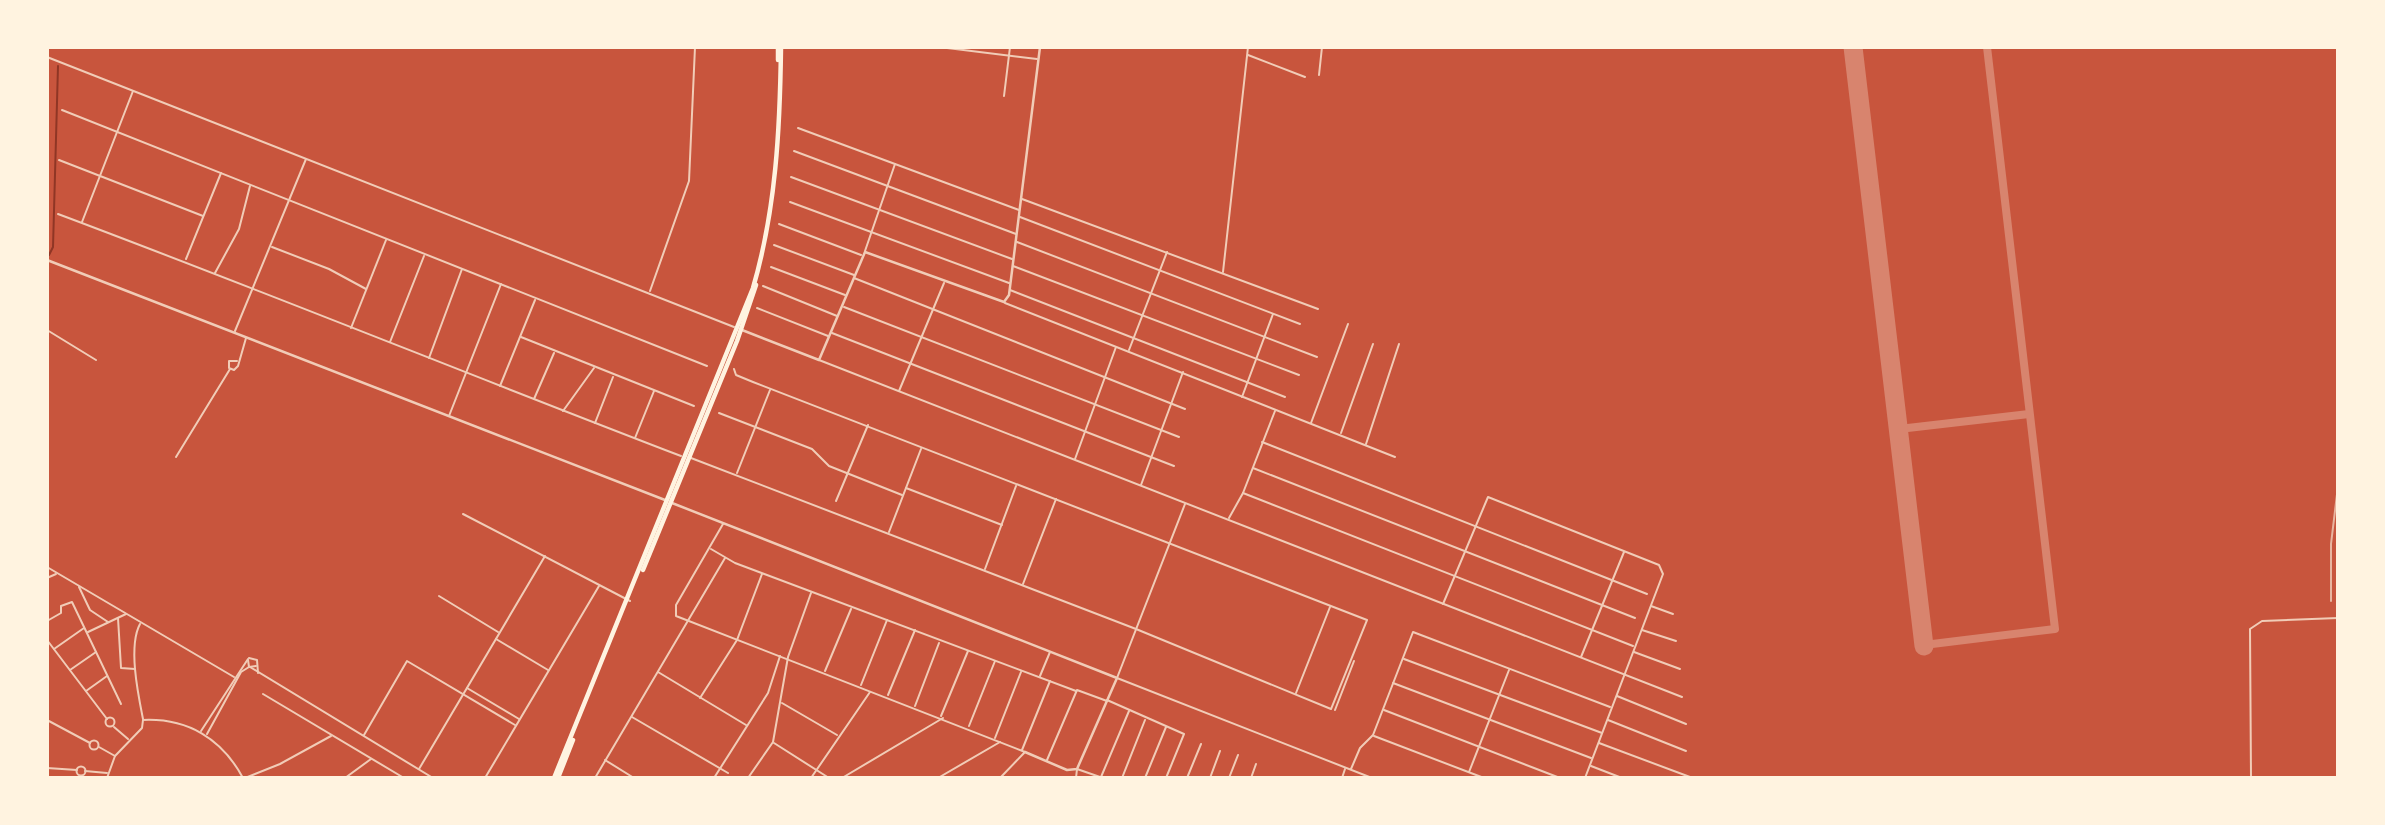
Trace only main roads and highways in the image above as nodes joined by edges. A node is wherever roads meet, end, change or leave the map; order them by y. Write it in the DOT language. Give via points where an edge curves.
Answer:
graph roads {
  1 [pos="781,47"];
  2 [pos="740,329"];
  3 [pos="670,502"];
  4 [pos="629,600"];
  5 [pos="556,778"];
  1 -- 2 [label="highway" via="770,217"];
  1 -- 2 [label="highway" via="773,217"];
  2 -- 3 [label="highway"];
  2 -- 3 [label="highway"];
  3 -- 4 [label="highway"];
  3 -- 4 [label="highway"];
  4 -- 5 [label="highway"];
}
